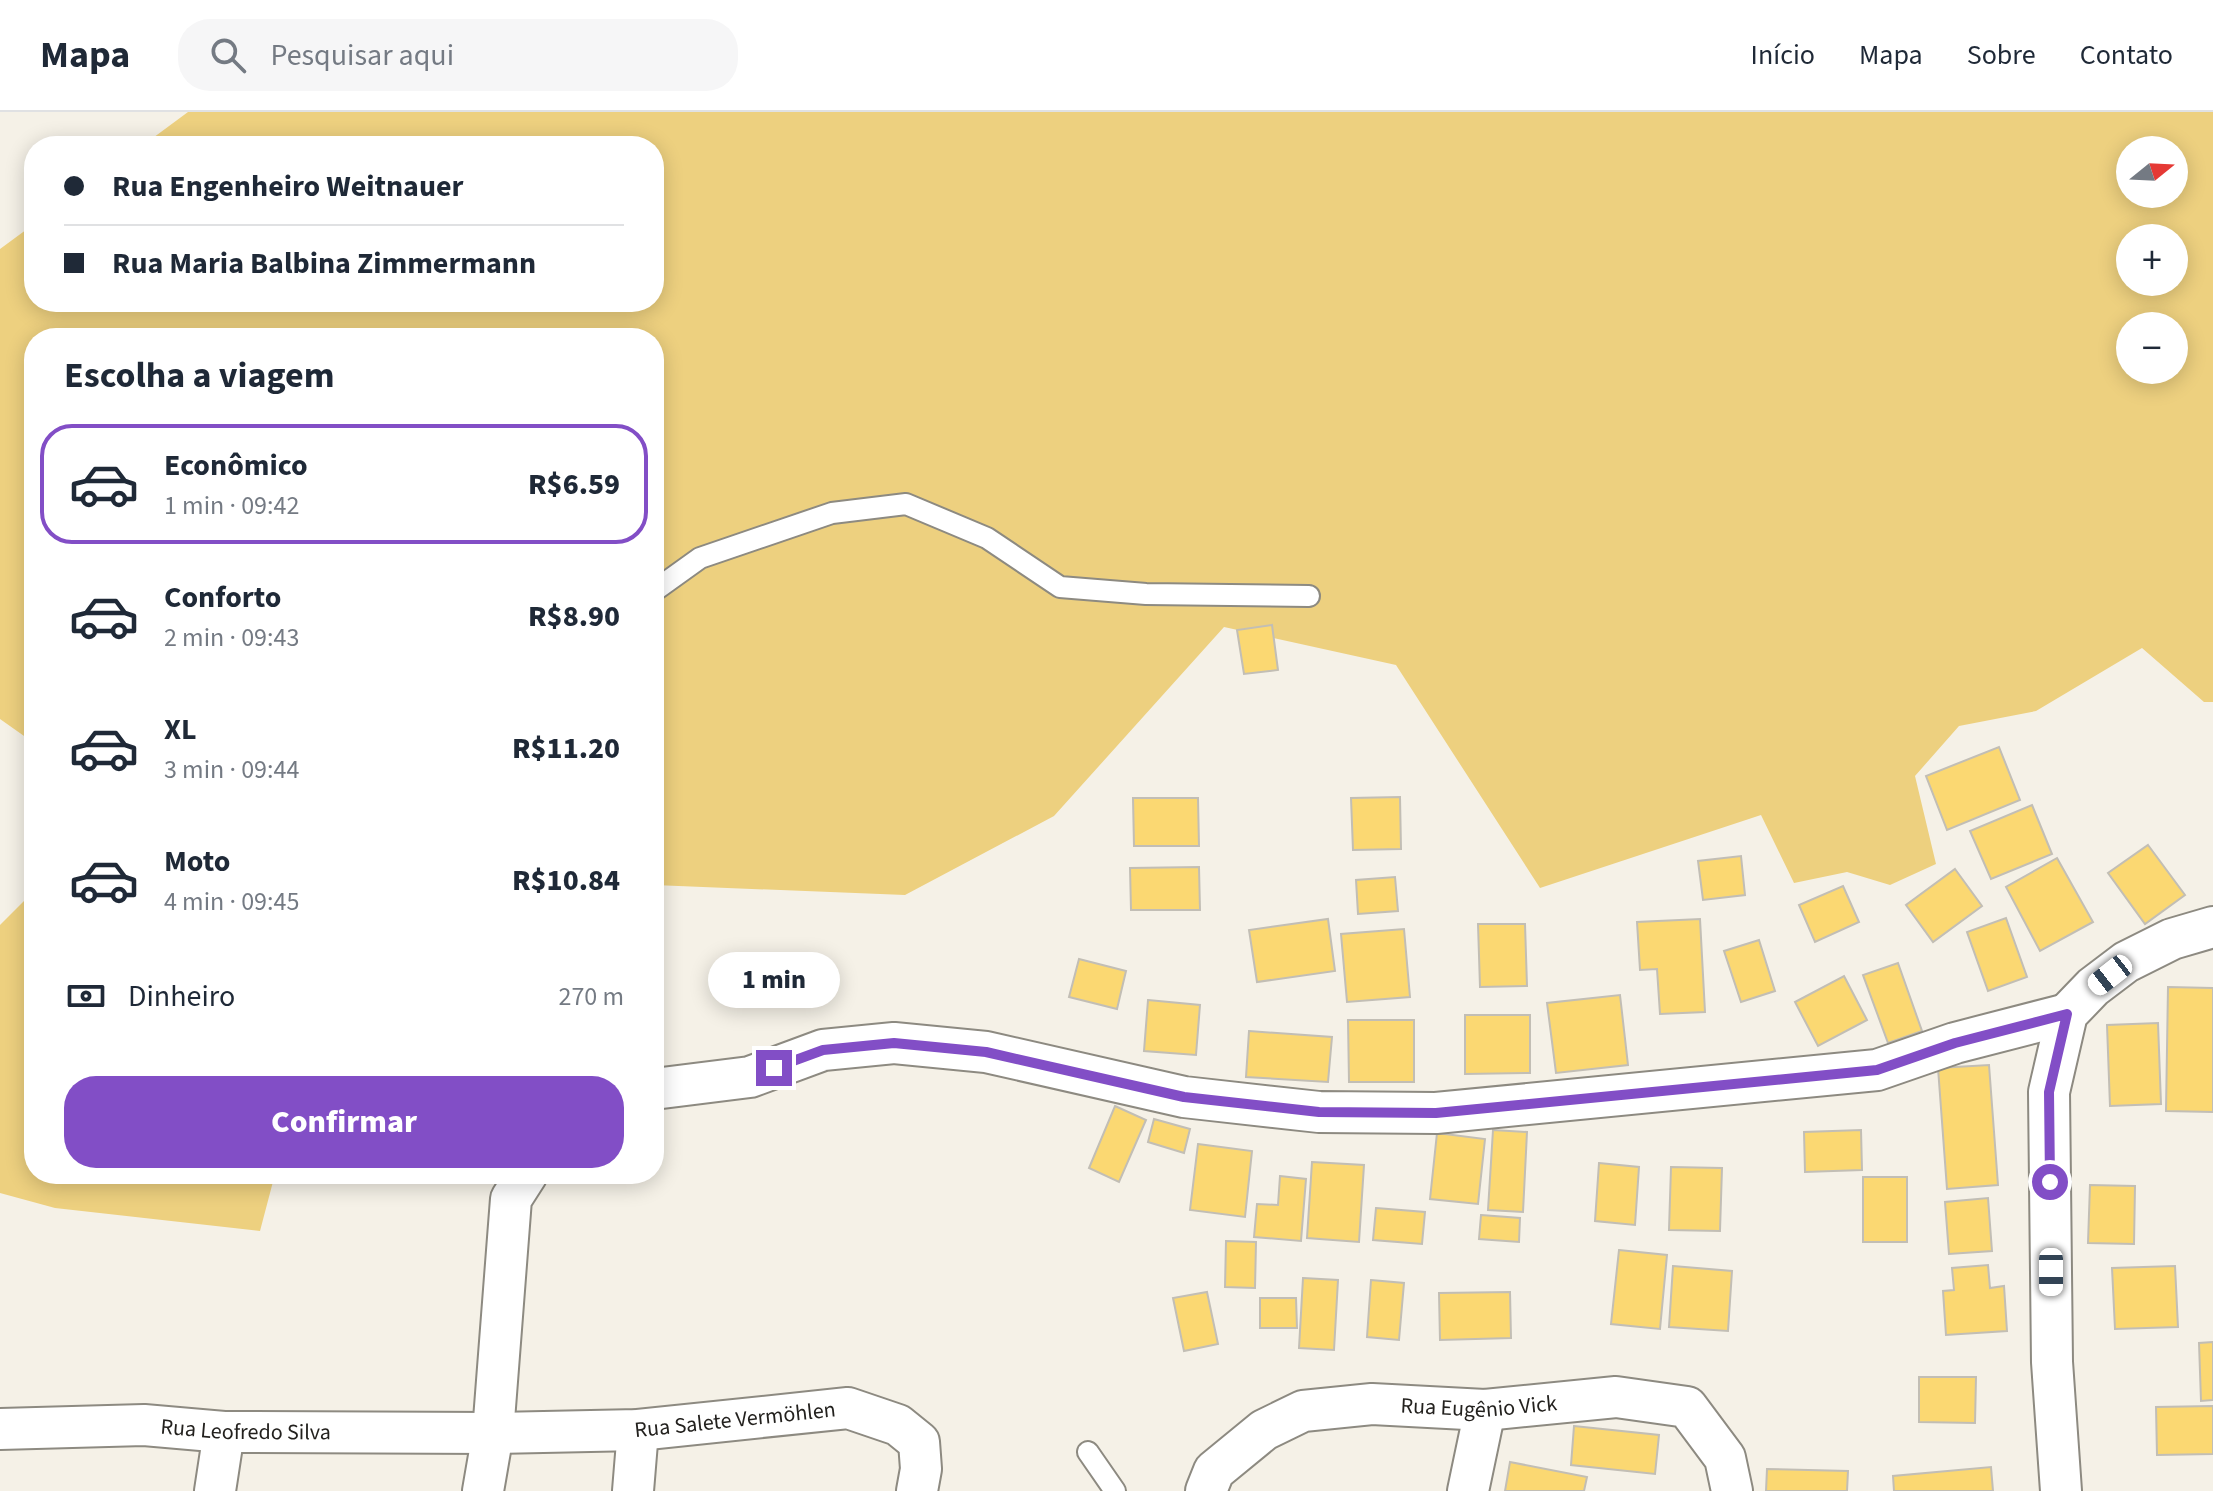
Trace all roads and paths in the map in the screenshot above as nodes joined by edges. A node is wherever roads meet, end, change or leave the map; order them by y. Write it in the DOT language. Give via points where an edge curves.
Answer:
graph roads {
  1 [pos="664,584"];
  2 [pos="1309,596"];
  3 [pos="2213,927"];
  4 [pos="2067,1014"];
  5 [pos="664,1088"];
  6 [pos="521,1184"];
  7 [pos="1485,1410"];
  8 [pos="0,1429"];
  9 [pos="638,1430"];
  10 [pos="224,1432"];
  11 [pos="493,1433"];
  12 [pos="1088,1452"];
  13 [pos="215,1491"];
  14 [pos="483,1491"];
  15 [pos="633,1491"];
  16 [pos="917,1491"];
  17 [pos="1115,1491"];
  18 [pos="1206,1491"];
  19 [pos="1468,1491"];
  20 [pos="1732,1491"];
  21 [pos="2061,1491"];
  1 -- 2 [label="lane" via="700,558 832,513 906,504 987,538 1060,587"];
  3 -- 4 [label="street" via="2172,939 2126,962"];
  4 -- 5 [label="street" via="1877,1070 1436,1113 1319,1112 1184,1097 986,1052 894,1043 823,1050 750,1077"];
  4 -- 21 [label="street" via="2049,1092 2052,1362"];
  6 -- 11 [label="street" via="511,1199"];
  7 -- 18 [label="street, Rua Eugênio Vick" via="1372,1404 1303,1411 1264,1430 1227,1460 1214,1471"];
  7 -- 19 [label="street"];
  7 -- 20 [label="street, Rua Eugênio Vick" via="1616,1397 1687,1407 1725,1458"];
  8 -- 10 [label="street, Rua Leofredo Silva" via="144,1425"];
  9 -- 11 [label="street, Rua Salete Vermöhlen"];
  9 -- 15 [label="street"];
  9 -- 16 [label="street, Rua Salete Vermöhlen" via="848,1408 898,1425 919,1442"];
  10 -- 11 [label="street, Rua Leofredo Silva"];
  10 -- 13 [label="street"];
  11 -- 14 [label="street"];
  12 -- 17 [label="lane"];
}
